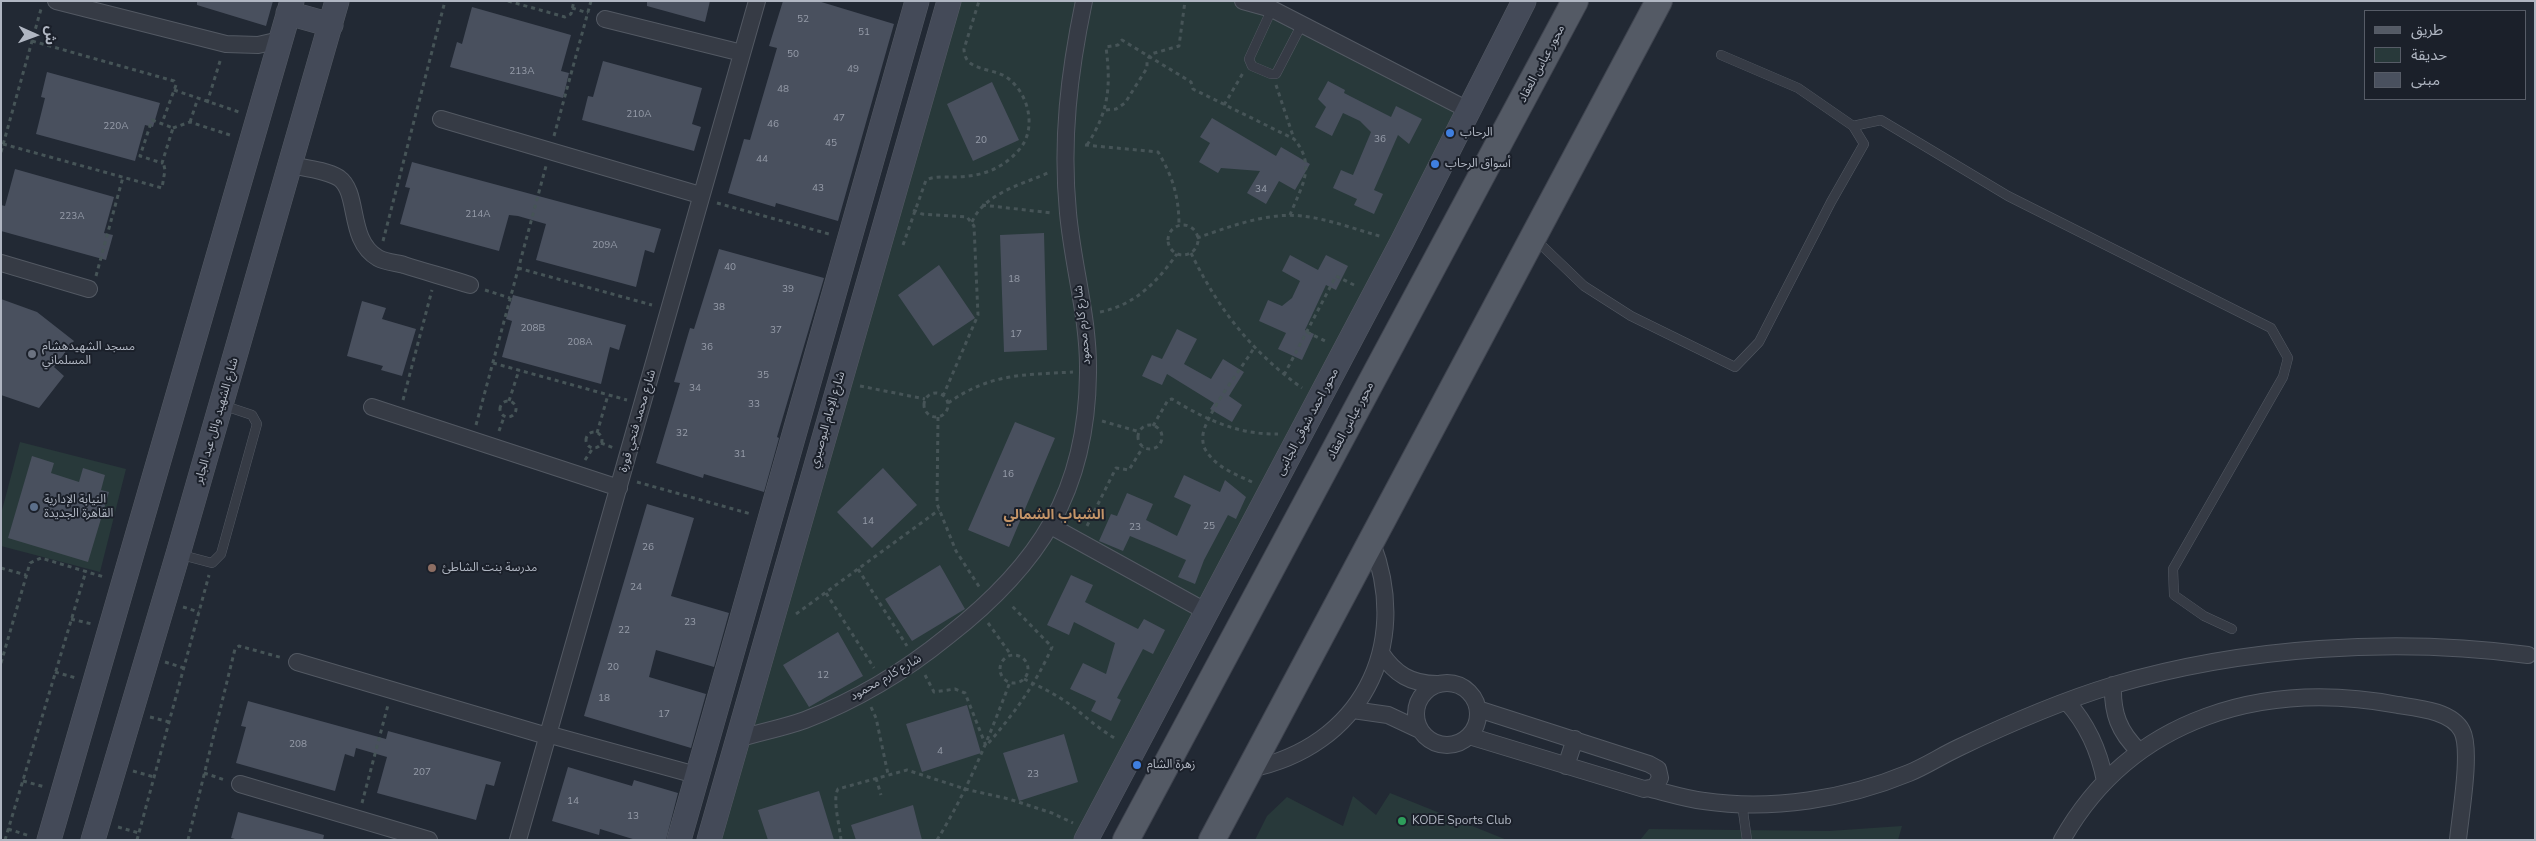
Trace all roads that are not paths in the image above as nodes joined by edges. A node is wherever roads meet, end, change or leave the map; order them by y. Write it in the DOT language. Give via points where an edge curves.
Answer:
graph roads {
  1 [pos="337,1"];
  2 [pos="757,1"];
  3 [pos="918,1"];
  4 [pos="949,1"];
  5 [pos="1084,1"];
  6 [pos="1243,1"];
  7 [pos="1524,1"];
  8 [pos="1575,1"];
  9 [pos="61,2"];
  10 [pos="1654,6"];
  11 [pos="290,7"];
  12 [pos="112,8"];
  13 [pos="1272,9"];
  14 [pos="605,18"];
  15 [pos="1302,24"];
  16 [pos="331,25"];
  17 [pos="280,40"];
  18 [pos="742,53"];
  19 [pos="1721,55"];
  20 [pos="1468,110"];
  21 [pos="441,119"];
  22 [pos="1853,126"];
  23 [pos="291,165"];
  24 [pos="699,197"];
  25 [pos="1534,238"];
  26 [pos="1,263"];
  27 [pos="470,285"];
  28 [pos="89,289"];
  29 [pos="222,405"];
  30 [pos="372,407"];
  31 [pos="620,483"];
  32 [pos="1051,526"];
  33 [pos="1372,543"];
  34 [pos="178,554"];
  35 [pos="1207,612"];
  36 [pos="2232,629"];
  37 [pos="1381,653"];
  38 [pos="2528,656"];
  39 [pos="296,662"];
  40 [pos="1437,684"];
  41 [pos="2113,686"];
  42 [pos="2066,702"];
  43 [pos="1478,709"];
  44 [pos="1353,710"];
  45 [pos="1420,730"];
  46 [pos="547,735"];
  47 [pos="1469,736"];
  48 [pos="738,738"];
  49 [pos="1576,739"];
  50 [pos="2139,751"];
  51 [pos="1566,766"];
  52 [pos="1250,769"];
  53 [pos="696,775"];
  54 [pos="2105,781"];
  55 [pos="240,784"];
  56 [pos="1651,789"];
  57 [pos="1742,804"];
  58 [pos="1088,836"];
  59 [pos="42,838"];
  60 [pos="93,840"];
  61 [pos="429,840"];
  62 [pos="518,840"];
  63 [pos="679,840"];
  64 [pos="709,840"];
  65 [pos="1126,840"];
  66 [pos="1212,840"];
  67 [pos="1747,840"];
  68 [pos="2062,840"];
  69 [pos="2458,840"];
  1 -- 16 [label="street, شارع الشهيد وائل عبد الجابر"];
  2 -- 18 [label="street, شارع محمد فتحي قورة"];
  3 -- 53 [label="street"];
  4 -- 48 [label="street, شارع الإمام البوصيري"];
  5 -- 32 [label="street, شارع كارم محمود" via="1072,60 1064,144 1068,215 1084,316 1088,372 1086,416 1074,473"];
  6 -- 13 [label="street"];
  7 -- 20 [label="street, محور احمد شوقى الجانبى"];
  8 -- 65 [label="main road, محور عباس العقاد"];
  9 -- 12 [label="street"];
  10 -- 25 [label="main road"];
  11 -- 16 [label="street"];
  11 -- 17 [label="street"];
  12 -- 17 [label="street" via="226,44 258,45"];
  13 -- 15 [label="street"];
  13 -- 15 [label="lane" via="1249,63 1272,75 1277,72"];
  14 -- 18 [label="street"];
  15 -- 20 [label="street"];
  16 -- 23 [label="street, شارع الشهيد وائل عبد الجابر"];
  17 -- 59 [label="street" via="122,582"];
  18 -- 24 [label="street, شارع محمد فتحي قورة"];
  19 -- 22 [label="lane" via="1798,88"];
  20 -- 35 [label="street, محور احمد شوقى الجانبى"];
  21 -- 24 [label="street"];
  22 -- 25 [label="lane" via="1864,144 1759,342 1735,367 1631,316 1584,286"];
  22 -- 36 [label="lane" via="1881,120 2008,196 2271,328 2288,358 2283,378 2173,569 2174,595 2204,616"];
  23 -- 27 [label="street" via="332,175 344,184 351,198 358,231 378,258"];
  23 -- 29 [label="street, شارع الشهيد وائل عبد الجابر"];
  24 -- 31 [label="street, شارع محمد فتحي قورة"];
  25 -- 33 [label="main road"];
  26 -- 28 [label="street"];
  29 -- 34 [label="street, شارع الشهيد وائل عبد الجابر"];
  29 -- 34 [label="lane" via="252,415 257,424 221,554 212,563"];
  30 -- 31 [label="street"];
  31 -- 46 [label="street, شارع محمد فتحي قورة"];
  32 -- 35 [label="street"];
  32 -- 48 [label="street, شارع كارم محمود" via="1033,553 990,602 917,661 864,693 804,720"];
  33 -- 37 [label="street" via="1384,579 1386,597"];
  33 -- 52 [label="main road"];
  34 -- 60 [label="street, شارع الشهيد وائل عبد الجابر"];
  35 -- 58 [label="street, محور احمد شوقى الجانبى"];
  37 -- 40 [label="street" via="1404,677"];
  37 -- 44 [label="street" via="1368,687"];
  38 -- 41 [label="street" via="2410,647 2310,651 2211,664"];
  39 -- 46 [label="street"];
  40 -- 43 [label="street" via="1446,682 1463,686 1470,692"];
  40 -- 45 [label="street" via="1428,688 1417,703 1416,722"];
  41 -- 42 [label="street"];
  41 -- 50 [label="street" via="2117,722"];
  42 -- 54 [label="street" via="2092,738"];
  42 -- 57 [label="street" via="1883,782 1795,802"];
  43 -- 47 [label="street" via="1477,723"];
  43 -- 49 [label="street"];
  44 -- 45 [label="street" via="1388,715"];
  44 -- 52 [label="street" via="1333,731 1303,752"];
  45 -- 47 [label="street" via="1434,743 1443,745 1453,745"];
  46 -- 53 [label="street"];
  46 -- 62 [label="street, شارع محمد فتحي قورة"];
  47 -- 51 [label="street"];
  48 -- 64 [label="street, شارع الإمام البوصيري"];
  49 -- 51 [label="street"];
  49 -- 56 [label="street" via="1654,766 1660,778"];
  50 -- 54 [label="street"];
  50 -- 69 [label="street" via="2198,717 2286,699 2359,699 2447,716 2460,726 2466,746"];
  51 -- 56 [label="street"];
  52 -- 66 [label="main road"];
  53 -- 63 [label="street"];
  54 -- 68 [label="street" via="2087,801"];
  55 -- 61 [label="street"];
  56 -- 57 [label="street" via="1703,801"];
  57 -- 67 [label="lane"];
}
